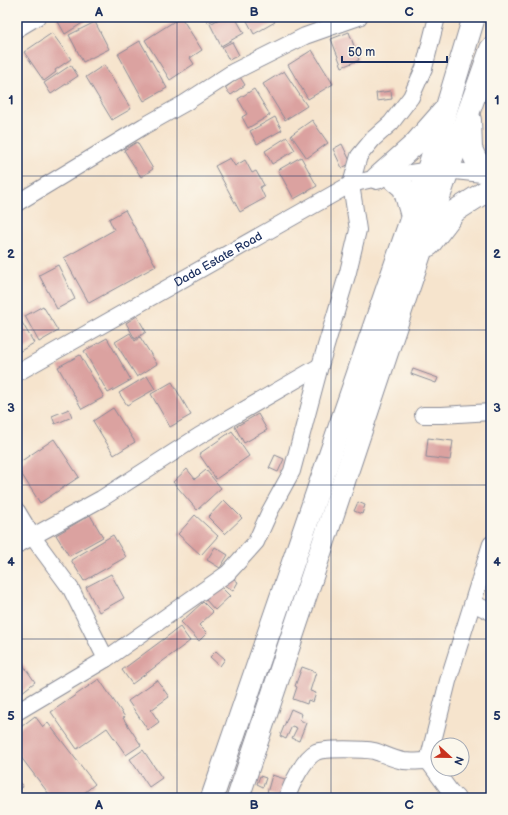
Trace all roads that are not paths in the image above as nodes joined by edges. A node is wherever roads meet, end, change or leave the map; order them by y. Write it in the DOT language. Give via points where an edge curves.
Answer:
graph roads {
  1 [pos="37,17"];
  2 [pos="359,17"];
  3 [pos="437,17"];
  4 [pos="474,17"];
  5 [pos="17,29"];
  6 [pos="491,49"];
  7 [pos="447,108"];
  8 [pos="470,109"];
  9 [pos="438,170"];
  10 [pos="384,177"];
  11 [pos="490,179"];
  12 [pos="351,184"];
  13 [pos="17,203"];
  14 [pos="412,216"];
  15 [pos="419,258"];
  16 [pos="320,366"];
  17 [pos="17,373"];
  18 [pos="491,412"];
  19 [pos="423,415"];
  20 [pos="17,511"];
  21 [pos="32,536"];
  22 [pos="491,544"];
  23 [pos="17,545"];
  24 [pos="473,603"];
  25 [pos="491,612"];
  26 [pos="106,658"];
  27 [pos="17,712"];
  28 [pos="428,761"];
  29 [pos="212,798"];
  30 [pos="238,798"];
  31 [pos="287,798"];
  32 [pos="458,798"];
  1 -- 5 [label="street"];
  2 -- 13 [label="street" via="305,36 233,72"];
  3 -- 12 [label="street" via="424,68 411,97 391,123 359,156"];
  4 -- 7 [label="highway"];
  6 -- 8 [label="highway"];
  7 -- 9 [label="highway"];
  7 -- 10 [label="highway"];
  8 -- 9 [label="highway"];
  8 -- 11 [label="highway" via="471,150"];
  9 -- 10 [label="street, Dada Estate Road"];
  9 -- 11 [label="street, Dada Estate Road"];
  9 -- 14 [label="highway"];
  9 -- 15 [label="highway"];
  10 -- 12 [label="street, Dada Estate Road"];
  10 -- 14 [label="highway" via="404,188"];
  11 -- 15 [label="highway" via="455,211"];
  12 -- 16 [label="street" via="358,230"];
  12 -- 17 [label="street, Dada Estate Road"];
  14 -- 29 [label="highway"];
  15 -- 30 [label="highway"];
  16 -- 21 [label="street" via="199,436 101,499"];
  16 -- 26 [label="street" via="292,471 256,542 228,573"];
  18 -- 19 [label="street"];
  20 -- 21 [label="street"];
  21 -- 23 [label="street"];
  21 -- 26 [label="street" via="71,589"];
  22 -- 24 [label="street"];
  24 -- 25 [label="street"];
  24 -- 28 [label="street" via="448,681"];
  26 -- 27 [label="street"];
  28 -- 31 [label="street" via="405,761 374,751 317,751 309,756"];
  28 -- 32 [label="street"];
}
